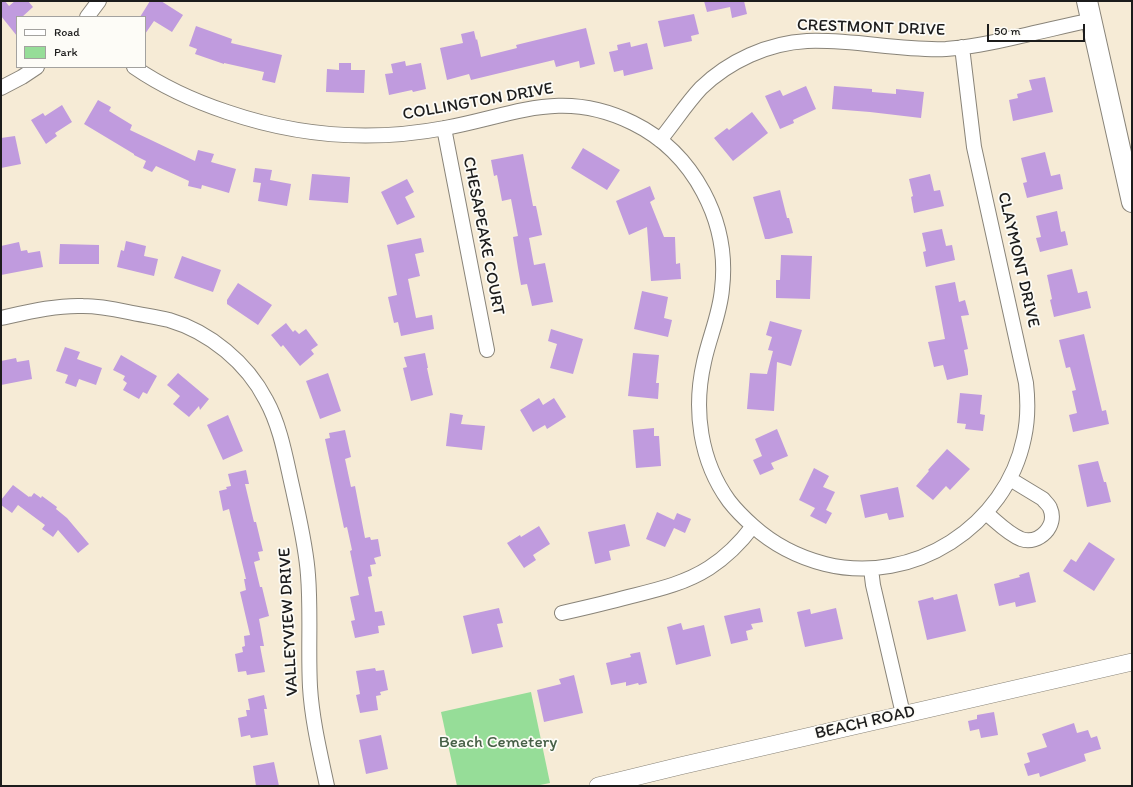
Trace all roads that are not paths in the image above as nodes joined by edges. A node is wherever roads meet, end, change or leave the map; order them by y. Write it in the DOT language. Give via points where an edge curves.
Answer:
graph roads {
  1 [pos="99,1"];
  2 [pos="1087,1"];
  3 [pos="88,16"];
  4 [pos="1092,20"];
  5 [pos="962,48"];
  6 [pos="36,68"];
  7 [pos="136,68"];
  8 [pos="1,88"];
  9 [pos="444,128"];
  10 [pos="660,140"];
  11 [pos="1132,202"];
  12 [pos="1,318"];
  13 [pos="487,350"];
  14 [pos="1010,479"];
  15 [pos="986,513"];
  16 [pos="754,526"];
  17 [pos="871,569"];
  18 [pos="562,613"];
  19 [pos="1132,662"];
  20 [pos="903,714"];
  21 [pos="327,786"];
  22 [pos="598,786"];
  1 -- 3 [label="street"];
  2 -- 4 [label="main road"];
  4 -- 5 [label="street, CRESTMONT DRIVE"];
  4 -- 11 [label="main road"];
  5 -- 10 [label="street, CRESTMONT DRIVE" via="904,48 806,41 766,49 747,56 715,76 701,89"];
  5 -- 14 [label="street, CLAYMONT DRIVE" via="974,147 1027,390 1024,438"];
  6 -- 8 [label="street"];
  7 -- 9 [label="street, COLLINGTON DRIVE" via="183,95 238,116 279,127 305,132 374,136"];
  9 -- 10 [label="street, COLLINGTON DRIVE" via="522,109 580,106 615,115 645,129"];
  9 -- 13 [label="street, CHESAPEAKE COURT"];
  10 -- 16 [label="street, COLLINGTON DRIVE" via="675,153 698,181 715,216 724,269 719,308 704,361 698,396 698,415 713,472 729,500"];
  12 -- 21 [label="street, VALLEYVIEW DRIVE" via="60,307 84,306 170,320 203,335 226,351 261,390 278,428 301,529 308,576 309,665 313,718"];
  14 -- 15 [label="street, CLAYMONT DRIVE"];
  14 -- 15 [label="street" via="1047,503 1052,515 1049,528 1044,535 1037,538 1022,539"];
  15 -- 17 [label="street, CLAYMONT DRIVE" via="952,543 936,552 899,565"];
  16 -- 17 [label="street, COLLINGTON DRIVE" via="765,537 806,559 836,567"];
  16 -- 18 [label="street" via="724,557 686,580 657,590"];
  17 -- 20 [label="street"];
  19 -- 20 [label="street, BEACH ROAD"];
  20 -- 22 [label="street, BEACH ROAD"];
}
